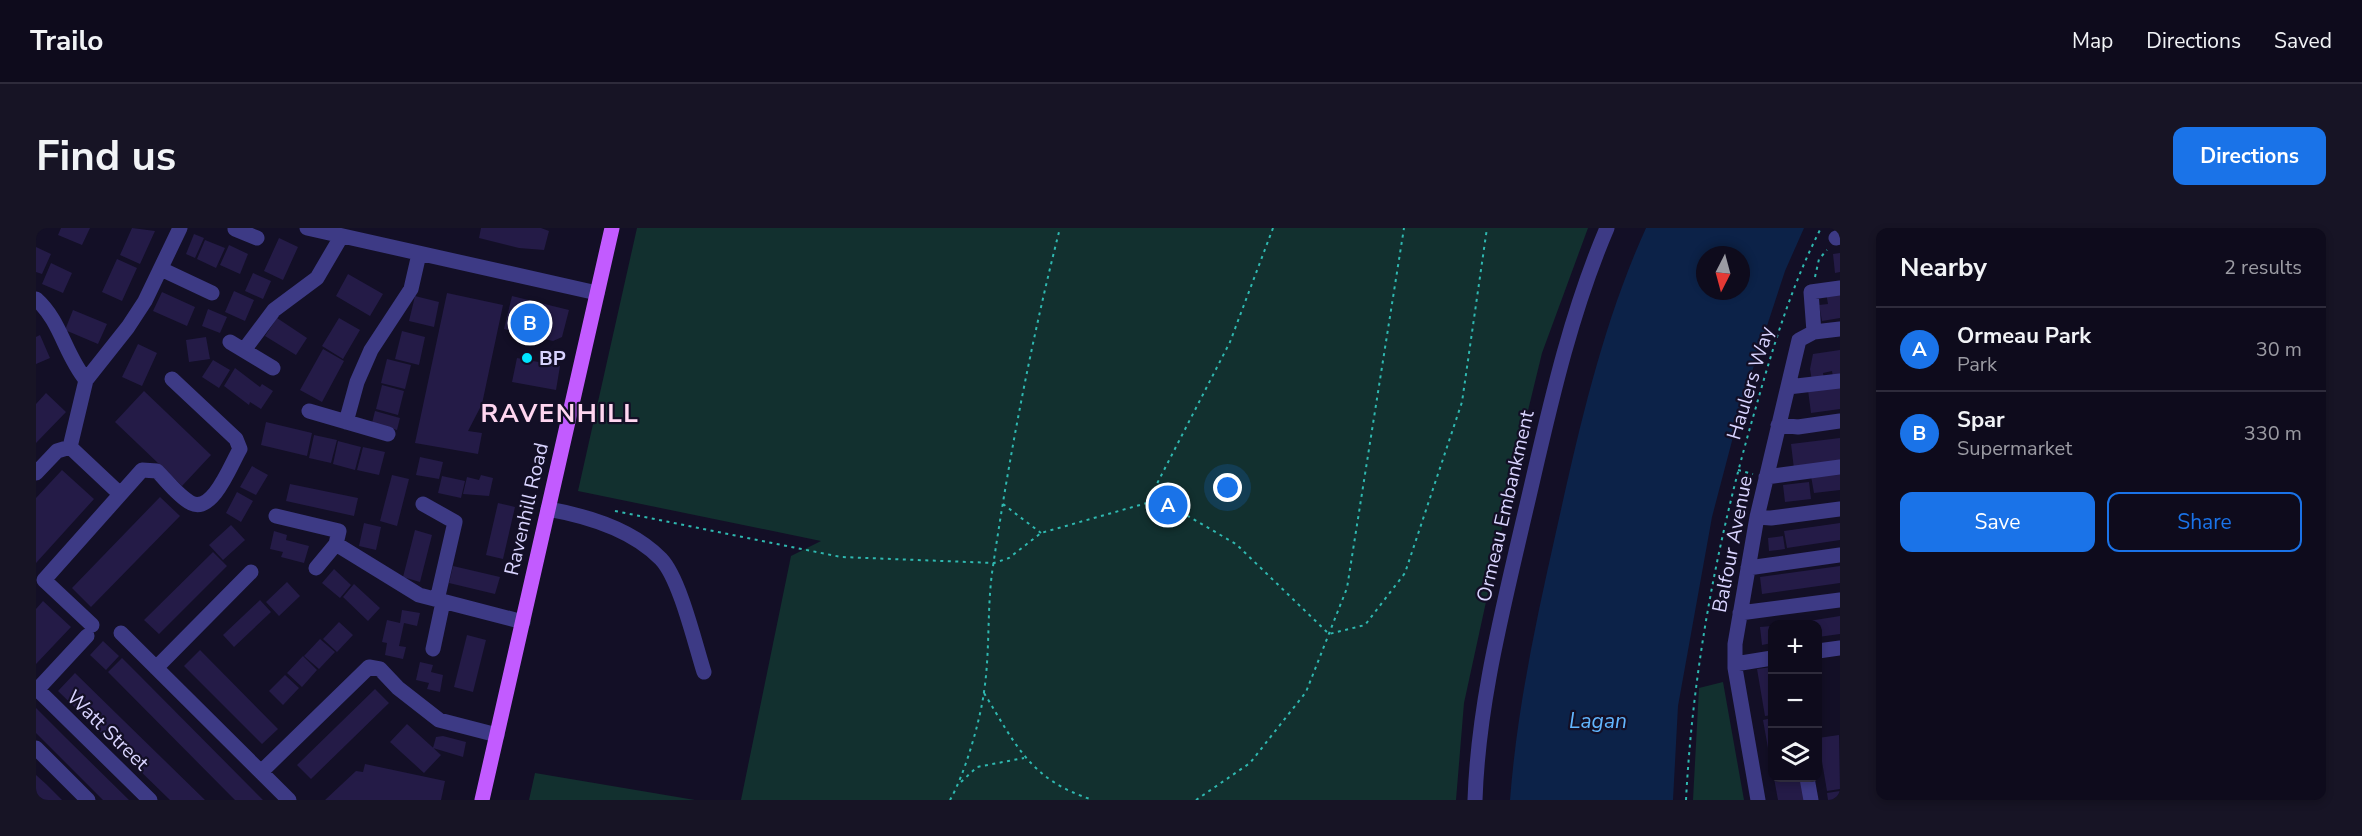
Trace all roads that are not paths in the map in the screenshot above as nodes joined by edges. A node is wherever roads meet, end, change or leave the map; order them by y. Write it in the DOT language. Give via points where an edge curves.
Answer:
graph roads {
  1 [pos="180,228"];
  2 [pos="235,228"];
  3 [pos="307,228"];
  4 [pos="612,228"];
  5 [pos="1607,228"];
  6 [pos="341,237"];
  7 [pos="257,238"];
  8 [pos="419,255"];
  9 [pos="160,269"];
  10 [pos="1840,288"];
  11 [pos="212,293"];
  12 [pos="597,293"];
  13 [pos="36,299"];
  14 [pos="1840,329"];
  15 [pos="1814,332"];
  16 [pos="230,342"];
  17 [pos="244,350"];
  18 [pos="273,368"];
  19 [pos="172,379"];
  20 [pos="86,380"];
  21 [pos="1840,381"];
  22 [pos="1788,387"];
  23 [pos="309,411"];
  24 [pos="1840,421"];
  25 [pos="346,422"];
  26 [pos="1778,425"];
  27 [pos="388,434"];
  28 [pos="70,447"];
  29 [pos="1840,467"];
  30 [pos="36,474"];
  31 [pos="1766,477"];
  32 [pos="120,494"];
  33 [pos="423,504"];
  34 [pos="548,509"];
  35 [pos="1840,509"];
  36 [pos="276,516"];
  37 [pos="1757,517"];
  38 [pos="336,544"];
  39 [pos="1840,555"];
  40 [pos="316,568"];
  41 [pos="1748,568"];
  42 [pos="252,572"];
  43 [pos="1840,600"];
  44 [pos="440,601"];
  45 [pos="1740,613"];
  46 [pos="523,622"];
  47 [pos="121,633"];
  48 [pos="1840,648"];
  49 [pos="433,650"];
  50 [pos="1822,650"];
  51 [pos="1768,659"];
  52 [pos="1735,664"];
  53 [pos="156,668"];
  54 [pos="704,672"];
  55 [pos="37,690"];
  56 [pos="497,735"];
  57 [pos="36,748"];
  58 [pos="261,772"];
  59 [pos="1808,782"];
  60 [pos="88,800"];
  61 [pos="150,800"];
  62 [pos="289,800"];
  63 [pos="482,800"];
  64 [pos="1475,800"];
  65 [pos="1758,800"];
  66 [pos="1811,800"];
  1 -- 9 [label="street"];
  2 -- 7 [label="street"];
  3 -- 6 [label="street"];
  4 -- 12 [label="main road, Ravenhill Road"];
  5 -- 64 [label="street, Ormeau Embankment" via="1561,359 1543,432 1484,703"];
  6 -- 8 [label="street"];
  6 -- 17 [label="street" via="317,278 274,310"];
  8 -- 12 [label="street"];
  8 -- 25 [label="street" via="411,289 371,350"];
  9 -- 11 [label="street"];
  9 -- 20 [label="street" via="128,327"];
  10 -- 15 [label="street" via="1811,291"];
  12 -- 34 [label="main road, Ravenhill Road"];
  13 -- 20 [label="street" via="52,318 68,356"];
  14 -- 15 [label="street"];
  15 -- 22 [label="street, Balfour Avenue" via="1799,340"];
  16 -- 17 [label="street"];
  17 -- 18 [label="street"];
  19 -- 32 [label="street" via="240,443 240,449 213,498 204,504 192,503 152,469 142,470"];
  20 -- 28 [label="street"];
  21 -- 22 [label="street"];
  22 -- 26 [label="street, Balfour Avenue"];
  23 -- 25 [label="street"];
  24 -- 26 [label="street" via="1798,427"];
  25 -- 27 [label="street"];
  26 -- 31 [label="street, Balfour Avenue"];
  28 -- 30 [label="street" via="57,451"];
  28 -- 32 [label="street"];
  29 -- 31 [label="street"];
  31 -- 37 [label="street, Balfour Avenue"];
  32 -- 55 [label="street" via="44,580 90,631"];
  33 -- 44 [label="street" via="455,522"];
  34 -- 46 [label="main road, Ravenhill Road"];
  34 -- 54 [label="street" via="591,519 634,538 662,561 679,596"];
  35 -- 37 [label="street"];
  36 -- 38 [label="street" via="339,531"];
  37 -- 41 [label="street, Balfour Avenue"];
  38 -- 40 [label="street"];
  38 -- 44 [label="street" via="406,589"];
  39 -- 41 [label="street"];
  41 -- 45 [label="street, Balfour Avenue"];
  42 -- 53 [label="street"];
  43 -- 45 [label="street"];
  44 -- 46 [label="street"];
  44 -- 49 [label="street"];
  45 -- 52 [label="street, Balfour Avenue"];
  46 -- 56 [label="main road, Ravenhill Road"];
  47 -- 53 [label="street"];
  48 -- 50 [label="street"];
  51 -- 52 [label="street"];
  52 -- 65 [label="street, Balfour Avenue"];
  53 -- 58 [label="street"];
  55 -- 61 [label="street, Watt Street"];
  56 -- 58 [label="street" via="439,720 380,669 369,668"];
  56 -- 63 [label="main road, Ravenhill Road"];
  57 -- 60 [label="street"];
  58 -- 62 [label="street"];
  59 -- 66 [label="street"];
}
